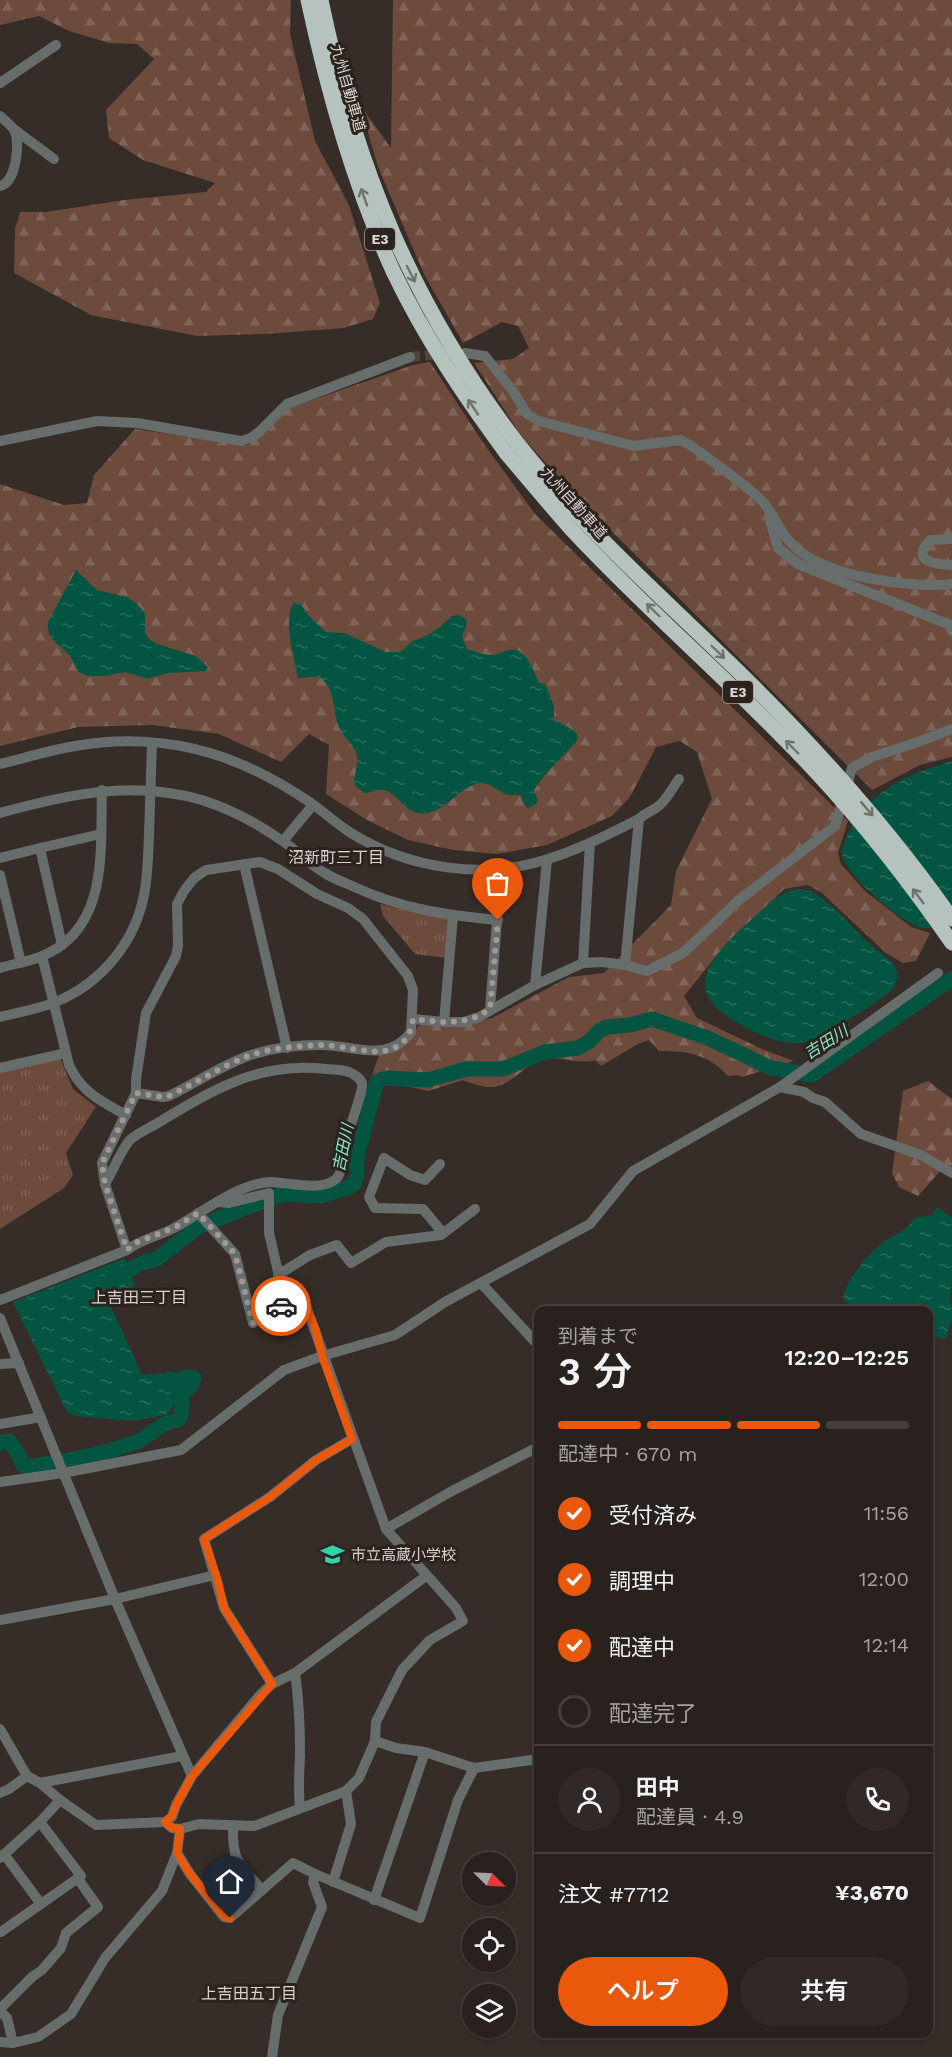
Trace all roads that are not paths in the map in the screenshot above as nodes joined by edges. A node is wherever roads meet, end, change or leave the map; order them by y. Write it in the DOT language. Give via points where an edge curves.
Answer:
graph roads {
  1 [pos="308,0"];
  2 [pos="321,0"];
  3 [pos="56,45"];
  4 [pos="0,83"];
  5 [pos="0,116"];
  6 [pos="15,130"];
  7 [pos="54,159"];
  8 [pos="0,186"];
  9 [pos="465,353"];
  10 [pos="410,357"];
  11 [pos="0,441"];
  12 [pos="512,449"];
  13 [pos="769,510"];
  14 [pos="952,539"];
  15 [pos="952,565"];
  16 [pos="952,584"];
  17 [pos="952,631"];
  18 [pos="952,729"];
  19 [pos="152,743"];
  20 [pos="0,764"];
  21 [pos="679,779"];
  22 [pos="102,790"];
  23 [pos="151,790"];
  24 [pos="313,805"];
  25 [pos="0,813"];
  26 [pos="639,819"];
  27 [pos="101,834"];
  28 [pos="283,841"];
  29 [pos="590,843"];
  30 [pos="40,848"];
  31 [pos="0,858"];
  32 [pos="547,860"];
  33 [pos="244,864"];
  34 [pos="501,870"];
  35 [pos="0,875"];
  36 [pos="453,916"];
  37 [pos="952,919"];
  38 [pos="498,920"];
  39 [pos="952,943"];
  40 [pos="62,945"];
  41 [pos="42,956"];
  42 [pos="21,963"];
  43 [pos="583,963"];
  44 [pos="625,965"];
  45 [pos="0,968"];
  46 [pos="938,973"];
  47 [pos="535,985"];
  48 [pos="55,1003"];
  49 [pos="490,1009"];
  50 [pos="0,1017"];
  51 [pos="413,1019"];
  52 [pos="444,1023"];
  53 [pos="286,1048"];
  54 [pos="66,1053"];
  55 [pos="0,1068"];
  56 [pos="780,1087"];
  57 [pos="136,1093"];
  58 [pos="126,1115"];
  59 [pos="440,1164"];
  60 [pos="952,1173"];
  61 [pos="105,1184"];
  62 [pos="218,1202"];
  63 [pos="475,1209"];
  64 [pos="198,1213"];
  65 [pos="443,1233"];
  66 [pos="127,1250"];
  67 [pos="278,1275"];
  68 [pos="481,1283"];
  69 [pos="0,1300"];
  70 [pos="288,1302"];
  71 [pos="0,1318"];
  72 [pos="534,1340"];
  73 [pos="322,1356"];
  74 [pos="19,1363"];
  75 [pos="0,1364"];
  76 [pos="41,1417"];
  77 [pos="0,1424"];
  78 [pos="352,1439"];
  79 [pos="534,1449"];
  80 [pos="63,1473"];
  81 [pos="0,1482"];
  82 [pos="386,1529"];
  83 [pos="215,1575"];
  84 [pos="426,1576"];
  85 [pos="115,1599"];
  86 [pos="0,1620"];
  87 [pos="295,1672"];
  88 [pos="272,1684"];
  89 [pos="0,1728"];
  90 [pos="375,1741"];
  91 [pos="425,1752"];
  92 [pos="182,1756"];
  93 [pos="534,1760"];
  94 [pos="474,1768"];
  95 [pos="27,1776"];
  96 [pos="192,1776"];
  97 [pos="40,1783"];
  98 [pos="346,1791"];
  99 [pos="0,1793"];
  100 [pos="60,1800"];
  101 [pos="300,1807"];
  102 [pos="40,1822"];
  103 [pos="165,1822"];
  104 [pos="233,1825"];
  105 [pos="180,1829"];
  106 [pos="177,1853"];
  107 [pos="2,1856"];
  108 [pos="315,1874"];
  109 [pos="78,1879"];
  110 [pos="333,1882"];
  111 [pos="262,1890"];
  112 [pos="374,1900"];
  113 [pos="41,1904"];
  114 [pos="1,1932"];
  115 [pos="0,2010"];
  116 [pos="0,2042"];
  117 [pos="13,2043"];
  118 [pos="272,2057"];
  12 -- 1 [label="highway, 九州自動車道 / E3, one-way" via="439,356 394,273 340,127"];
  2 -- 12 [label="highway, 九州自動車道 / E3, one-way" via="351,124 385,218 436,323"];
  3 -- 4 [label="street"];
  5 -- 6 [label="street"];
  6 -- 7 [label="street"];
  6 -- 8 [label="street" via="17,148 12,177"];
  9 -- 13 [label="street" via="485,356 527,414 539,421 634,446 680,440"];
  10 -- 11 [label="street" via="287,404 260,431 241,441 138,423 98,422"];
  12 -- 37 [label="highway, 九州自動車道 / E3, one-way, bridge" via="827,762 905,855"];
  39 -- 12 [label="highway, 九州自動車道 / E3, one-way, bridge" via="860,821 746,700 573,531"];
  13 -- 16 [label="street" via="792,545 830,567 901,583"];
  13 -- 17 [label="street" via="778,548 798,564 950,625"];
  14 -- 15 [label="street" via="930,540 923,558 934,564"];
  18 -- 44 [label="street" via="852,768 835,826 739,900 683,952 648,971"];
  19 -- 20 [label="street" via="74,746"];
  19 -- 23 [label="street"];
  19 -- 24 [label="street" via="182,746 233,760"];
  21 -- 26 [label="street" via="663,802"];
  22 -- 23 [label="street"];
  22 -- 25 [label="street"];
  22 -- 27 [label="street"];
  23 -- 28 [label="street" via="202,800"];
  23 -- 48 [label="street" via="144,894 130,934 98,976"];
  24 -- 28 [label="street"];
  24 -- 34 [label="street" via="369,843 402,857 441,866"];
  26 -- 29 [label="street"];
  26 -- 44 [label="street"];
  27 -- 30 [label="street"];
  27 -- 40 [label="street" via="98,888 79,928"];
  28 -- 36 [label="street" via="324,873 379,898"];
  29 -- 32 [label="street"];
  29 -- 43 [label="street"];
  30 -- 31 [label="street"];
  30 -- 40 [label="street"];
  32 -- 34 [label="street"];
  32 -- 47 [label="street"];
  33 -- 51 [label="street" via="260,862 278,869 363,919 408,976 413,990"];
  33 -- 53 [label="street"];
  33 -- 57 [label="street" via="206,870 194,878 180,897 176,956 147,1013"];
  34 -- 38 [label="street"];
  35 -- 42 [label="street"];
  36 -- 38 [label="street"];
  36 -- 52 [label="street"];
  38 -- 49 [label="street"];
  40 -- 41 [label="street"];
  41 -- 42 [label="street"];
  41 -- 48 [label="street"];
  42 -- 45 [label="street"];
  43 -- 44 [label="street"];
  43 -- 47 [label="street"];
  46 -- 56 [label="street"];
  47 -- 49 [label="street"];
  48 -- 50 [label="street"];
  48 -- 54 [label="street"];
  49 -- 52 [label="street" via="464,1022"];
  51 -- 52 [label="street"];
  51 -- 53 [label="street" via="406,1040 387,1050 322,1045"];
  53 -- 57 [label="street" via="247,1056 169,1096"];
  54 -- 55 [label="street"];
  54 -- 58 [label="street" via="74,1076 85,1089"];
  56 -- 60 [label="street" via="825,1102 861,1134 921,1155"];
  56 -- 68 [label="street" via="633,1171 590,1224"];
  57 -- 58 [label="street"];
  58 -- 61 [label="street" via="102,1163"];
  59 -- 65 [label="street" via="425,1180 410,1176 384,1158 369,1197 375,1208 423,1209"];
  61 -- 62 [label="street" via="130,1140 204,1094 261,1071 281,1068 305,1066 348,1071 358,1077 361,1092 336,1180 318,1185 267,1182"];
  61 -- 66 [label="street"];
  62 -- 64 [label="street"];
  62 -- 67 [label="street" via="230,1203 269,1193 269,1233"];
  63 -- 65 [label="street"];
  64 -- 66 [label="street"];
  64 -- 70 [label="street" via="235,1254 253,1323"];
  65 -- 67 [label="street" via="386,1242 351,1263 337,1245 310,1255"];
  66 -- 69 [label="street"];
  67 -- 70 [label="street"];
  68 -- 72 [label="street"];
  68 -- 73 [label="street" via="395,1335"];
  70 -- 73 [label="street" via="306,1306"];
  71 -- 74 [label="street"];
  73 -- 78 [label="street"];
  73 -- 80 [label="street" via="284,1370 181,1450"];
  74 -- 75 [label="street"];
  74 -- 76 [label="street"];
  76 -- 77 [label="street"];
  76 -- 80 [label="street"];
  78 -- 82 [label="street"];
  78 -- 83 [label="street" via="204,1539"];
  79 -- 82 [label="street"];
  80 -- 81 [label="street"];
  80 -- 85 [label="street"];
  82 -- 84 [label="street"];
  83 -- 85 [label="street"];
  83 -- 88 [label="street" via="224,1608"];
  84 -- 87 [label="street"];
  84 -- 90 [label="street" via="463,1621 430,1640 402,1670 376,1722"];
  85 -- 86 [label="street"];
  85 -- 92 [label="street"];
  87 -- 88 [label="street"];
  87 -- 101 [label="street"];
  88 -- 96 [label="street"];
  89 -- 95 [label="street"];
  90 -- 91 [label="street"];
  90 -- 98 [label="street" via="359,1778"];
  91 -- 94 [label="street"];
  91 -- 112 [label="street"];
  92 -- 96 [label="street"];
  92 -- 97 [label="street"];
  93 -- 94 [label="street"];
  94 -- 112 [label="street" via="458,1800 420,1918"];
  95 -- 97 [label="street"];
  95 -- 99 [label="street"];
  96 -- 103 [label="street"];
  97 -- 100 [label="street"];
  98 -- 101 [label="street"];
  98 -- 110 [label="street" via="351,1824"];
  100 -- 102 [label="street"];
  100 -- 103 [label="street" via="96,1825"];
  101 -- 104 [label="street" via="264,1824"];
  102 -- 107 [label="street"];
  102 -- 109 [label="street" via="81,1876"];
  103 -- 105 [label="street"];
  104 -- 105 [label="street" via="199,1824"];
  104 -- 111 [label="street" via="232,1847 237,1860"];
  105 -- 106 [label="street"];
  106 -- 111 [label="street" via="225,1917 230,1918"];
  106 -- 117 [label="street" via="162,1892 105,1958 71,2014 38,2037"];
  107 -- 113 [label="street"];
  108 -- 110 [label="street"];
  108 -- 111 [label="street" via="293,1863"];
  108 -- 118 [label="street" via="313,1882 322,1907 278,2015"];
  109 -- 113 [label="street"];
  109 -- 115 [label="street" via="98,1907 66,1933 61,1948"];
  110 -- 112 [label="street"];
  113 -- 114 [label="street"];
  115 -- 117 [label="street" via="7,2018"];
  116 -- 117 [label="street"];
}
